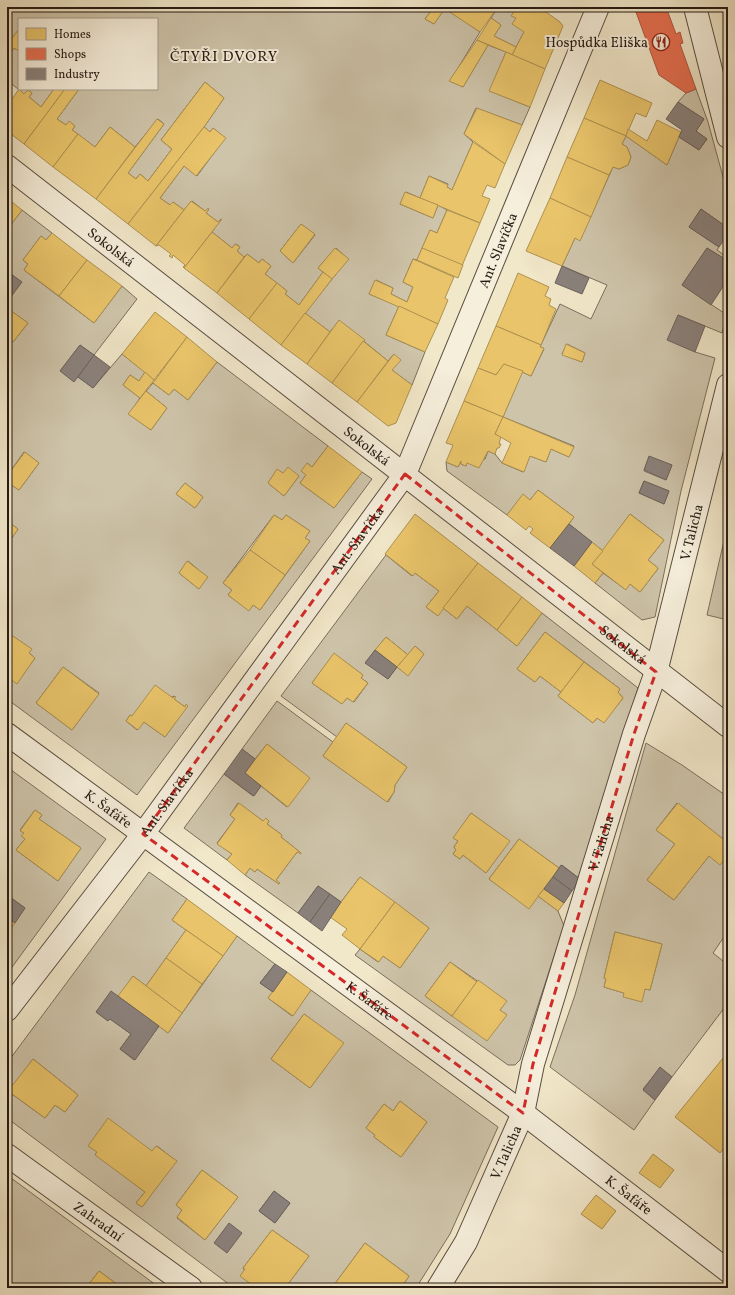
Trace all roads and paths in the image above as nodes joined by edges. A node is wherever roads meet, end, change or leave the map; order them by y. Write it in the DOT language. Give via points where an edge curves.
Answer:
graph roads {
  1 [pos="695,7"];
  2 [pos="594,9"];
  3 [pos="728,137"];
  4 [pos="7,166"];
  5 [pos="728,385"];
  6 [pos="405,474"];
  7 [pos="656,672"];
  8 [pos="728,726"];
  9 [pos="7,734"];
  10 [pos="143,834"];
  11 [pos="7,1010"];
  12 [pos="523,1113"];
  13 [pos="7,1155"];
  14 [pos="728,1271"];
  15 [pos="191,1288"];
  16 [pos="438,1288"];
  1 -- 3 [label="street"];
  2 -- 6 [label="street, Ant. Slavíčka"];
  4 -- 6 [label="street, Sokolská"];
  5 -- 7 [label="street, V. Talicha"];
  6 -- 7 [label="street, Sokolská"];
  6 -- 10 [label="street, Ant. Slavíčka"];
  7 -- 8 [label="street, Sokolská"];
  7 -- 12 [label="street, V. Talicha" via="634,734 536,1056"];
  9 -- 10 [label="street, K. Šafáře"];
  10 -- 11 [label="street, Ant. Slavíčka"];
  10 -- 12 [label="street, K. Šafáře"];
  12 -- 14 [label="street, K. Šafáře"];
  12 -- 16 [label="street, V. Talicha" via="466,1242"];
  13 -- 15 [label="street, Zahradní"];
}
